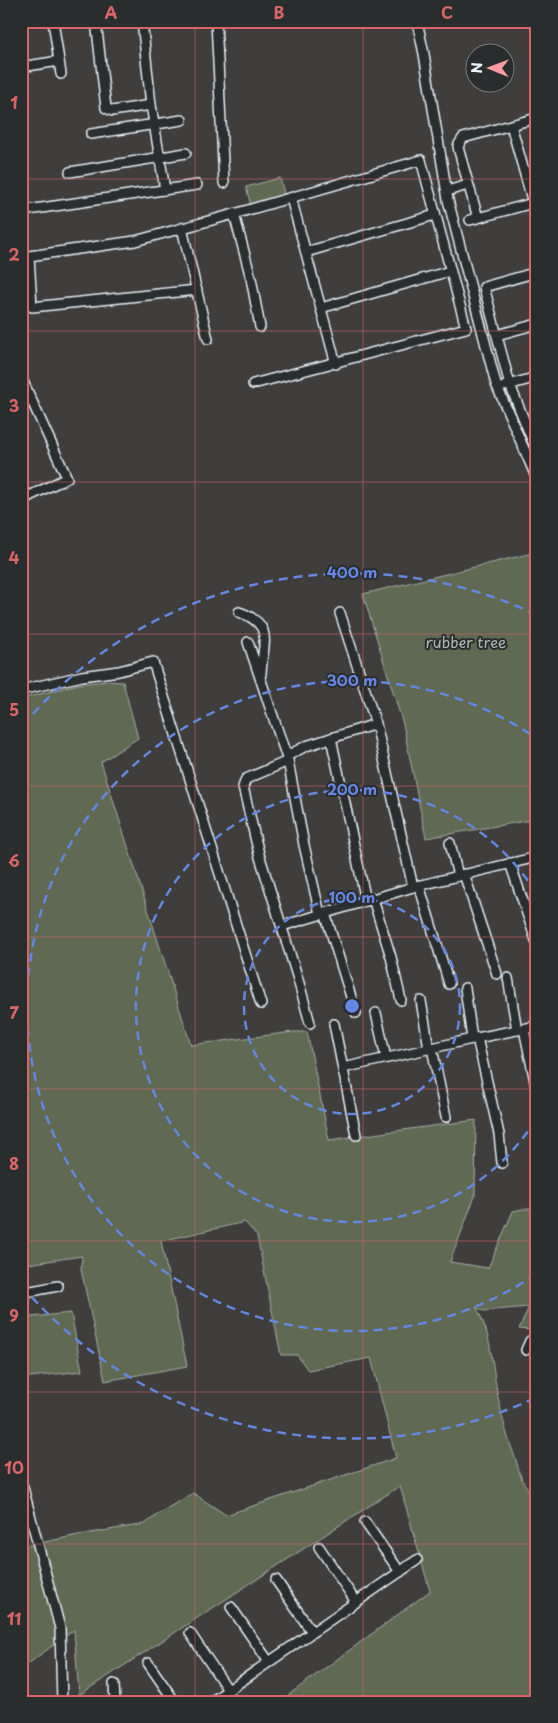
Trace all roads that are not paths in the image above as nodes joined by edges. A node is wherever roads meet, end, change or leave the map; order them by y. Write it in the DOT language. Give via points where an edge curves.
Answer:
graph roads {
  1 [pos="53,21"];
  2 [pos="96,21"];
  3 [pos="142,21"];
  4 [pos="216,21"];
  5 [pos="416,21"];
  6 [pos="59,61"];
  7 [pos="21,67"];
  8 [pos="61,74"];
  9 [pos="151,105"];
  10 [pos="537,118"];
  11 [pos="182,120"];
  12 [pos="154,124"];
  13 [pos="511,125"];
  14 [pos="91,134"];
  15 [pos="186,153"];
  16 [pos="159,157"];
  17 [pos="70,172"];
  18 [pos="224,183"];
  19 [pos="468,184"];
  20 [pos="197,185"];
  21 [pos="165,190"];
  22 [pos="447,191"];
  23 [pos="291,198"];
  24 [pos="535,202"];
  25 [pos="21,211"];
  26 [pos="234,214"];
  27 [pos="435,215"];
  28 [pos="182,228"];
  29 [pos="306,252"];
  30 [pos="450,270"];
  31 [pos="537,272"];
  32 [pos="197,290"];
  33 [pos="321,308"];
  34 [pos="537,324"];
  35 [pos="260,328"];
  36 [pos="497,335"];
  37 [pos="208,339"];
  38 [pos="336,364"];
  39 [pos="21,377"];
  40 [pos="537,377"];
  41 [pos="253,384"];
  42 [pos="510,385"];
  43 [pos="498,388"];
  44 [pos="533,429"];
  45 [pos="537,452"];
  46 [pos="537,479"];
  47 [pos="21,485"];
  48 [pos="24,499"];
  49 [pos="240,612"];
  50 [pos="340,613"];
  51 [pos="248,642"];
  52 [pos="260,680"];
  53 [pos="21,690"];
  54 [pos="376,724"];
  55 [pos="331,738"];
  56 [pos="288,759"];
  57 [pos="450,843"];
  58 [pos="537,857"];
  59 [pos="510,863"];
  60 [pos="461,875"];
  61 [pos="416,886"];
  62 [pos="369,900"];
  63 [pos="323,913"];
  64 [pos="282,926"];
  65 [pos="537,942"];
  66 [pos="497,974"];
  67 [pos="508,978"];
  68 [pos="449,984"];
  69 [pos="465,988"];
  70 [pos="402,1000"];
  71 [pos="421,1001"];
  72 [pos="261,1004"];
  73 [pos="356,1013"];
  74 [pos="376,1013"];
  75 [pos="310,1023"];
  76 [pos="334,1024"];
  77 [pos="537,1026"];
  78 [pos="520,1029"];
  79 [pos="475,1038"];
  80 [pos="431,1048"];
  81 [pos="386,1058"];
  82 [pos="343,1068"];
  83 [pos="537,1091"];
  84 [pos="446,1117"];
  85 [pos="356,1135"];
  86 [pos="502,1163"];
  87 [pos="58,1286"];
  88 [pos="21,1293"];
  89 [pos="537,1338"];
  90 [pos="526,1350"];
  91 [pos="21,1480"];
  92 [pos="365,1522"];
  93 [pos="319,1547"];
  94 [pos="417,1560"];
  95 [pos="400,1572"];
  96 [pos="276,1580"];
  97 [pos="356,1602"];
  98 [pos="232,1607"];
  99 [pos="312,1632"];
  100 [pos="190,1633"];
  101 [pos="269,1662"];
  102 [pos="148,1663"];
  103 [pos="114,1684"];
  104 [pos="228,1690"];
  105 [pos="62,1702"];
  106 [pos="115,1702"];
  107 [pos="175,1702"];
  108 [pos="211,1702"];
  1 -- 6 [label="street"];
  2 -- 9 [label="street" via="106,108 112,112"];
  3 -- 9 [label="street"];
  4 -- 18 [label="street"];
  5 -- 22 [label="street"];
  6 -- 7 [label="street"];
  6 -- 8 [label="street"];
  9 -- 12 [label="street"];
  10 -- 13 [label="street"];
  11 -- 12 [label="street"];
  12 -- 14 [label="street"];
  12 -- 16 [label="street"];
  13 -- 19 [label="street" via="463,138 460,142 459,152"];
  13 -- 24 [label="street"];
  15 -- 16 [label="street"];
  16 -- 17 [label="street"];
  16 -- 21 [label="street"];
  19 -- 22 [label="street"];
  19 -- 24 [label="street" via="474,219"];
  20 -- 21 [label="street"];
  21 -- 25 [label="street"];
  22 -- 43 [label="street"];
  23 -- 26 [label="street"];
  23 -- 27 [label="street" via="421,160"];
  23 -- 29 [label="street"];
  26 -- 28 [label="street"];
  26 -- 35 [label="street"];
  27 -- 29 [label="street"];
  27 -- 30 [label="street"];
  28 -- 32 [label="street"];
  28 -- 32 [label="street" via="135,240 29,256 32,307"];
  29 -- 33 [label="street"];
  30 -- 33 [label="street"];
  30 -- 38 [label="street" via="466,328"];
  31 -- 36 [label="street" via="484,287"];
  32 -- 37 [label="street"];
  33 -- 38 [label="street"];
  34 -- 36 [label="street"];
  36 -- 42 [label="street"];
  38 -- 41 [label="street"];
  39 -- 48 [label="street" via="68,478"];
  40 -- 42 [label="street"];
  42 -- 43 [label="street"];
  42 -- 44 [label="street"];
  43 -- 46 [label="street"];
  44 -- 45 [label="street"];
  47 -- 48 [label="street"];
  49 -- 52 [label="street" via="253,617 262,627 264,643"];
  50 -- 54 [label="street"];
  51 -- 52 [label="street"];
  52 -- 56 [label="street"];
  53 -- 72 [label="street" via="153,662"];
  54 -- 55 [label="street"];
  54 -- 61 [label="street"];
  55 -- 56 [label="street" via="306,746"];
  55 -- 62 [label="street"];
  56 -- 63 [label="street" via="304,845"];
  56 -- 64 [label="street" via="246,779 243,785 259,854"];
  57 -- 60 [label="street"];
  58 -- 59 [label="street"];
  59 -- 60 [label="street"];
  59 -- 65 [label="street"];
  60 -- 61 [label="street"];
  60 -- 66 [label="street"];
  61 -- 62 [label="street"];
  61 -- 68 [label="street"];
  62 -- 63 [label="street"];
  62 -- 70 [label="street" via="391,957"];
  63 -- 64 [label="street"];
  63 -- 73 [label="street"];
  64 -- 75 [label="street"];
  67 -- 78 [label="street"];
  69 -- 79 [label="street"];
  71 -- 80 [label="street"];
  74 -- 81 [label="street"];
  76 -- 82 [label="street"];
  77 -- 78 [label="street"];
  78 -- 79 [label="street"];
  78 -- 83 [label="street"];
  79 -- 80 [label="street"];
  79 -- 86 [label="street" via="499,1134"];
  80 -- 81 [label="street"];
  80 -- 84 [label="street"];
  81 -- 82 [label="street"];
  82 -- 85 [label="street"];
  87 -- 88 [label="street"];
  89 -- 90 [label="street" via="530,1341"];
  91 -- 105 [label="street" via="60,1628"];
  92 -- 95 [label="street"];
  93 -- 97 [label="street"];
  94 -- 95 [label="street"];
  95 -- 97 [label="street"];
  96 -- 99 [label="street"];
  97 -- 99 [label="street"];
  98 -- 101 [label="street"];
  99 -- 101 [label="street"];
  100 -- 104 [label="street"];
  101 -- 104 [label="street"];
  102 -- 107 [label="street"];
  103 -- 106 [label="street"];
  104 -- 108 [label="street"];
}
